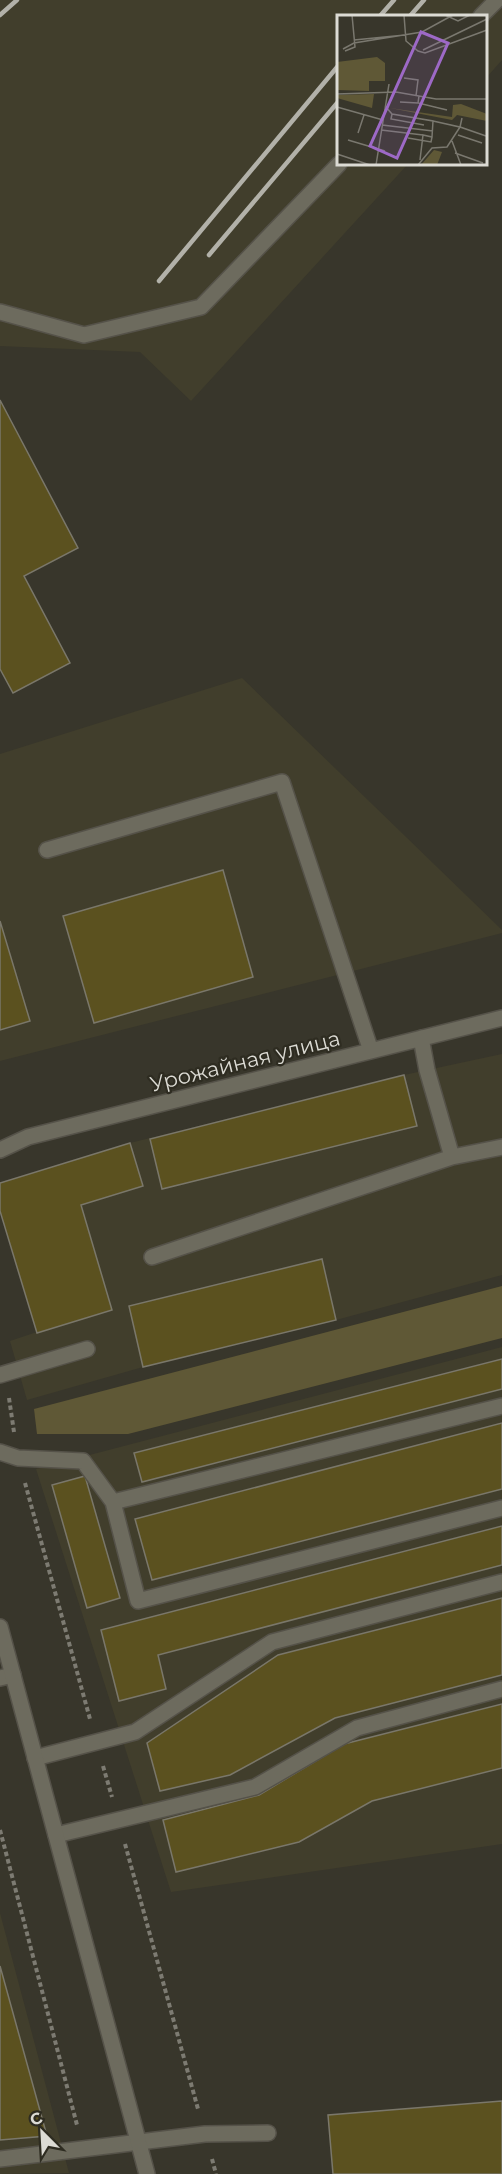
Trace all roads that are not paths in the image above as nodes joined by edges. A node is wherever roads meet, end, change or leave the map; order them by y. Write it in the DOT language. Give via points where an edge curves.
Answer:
graph roads {
  1 [pos="497,0"];
  2 [pos="482,15"];
  3 [pos="338,165"];
  4 [pos="0,312"];
  5 [pos="47,850"];
  6 [pos="502,1018"];
  7 [pos="421,1038"];
  8 [pos="371,1051"];
  9 [pos="502,1147"];
  10 [pos="0,1150"];
  11 [pos="452,1157"];
  12 [pos="152,1257"];
  13 [pos="87,1349"];
  14 [pos="0,1375"];
  15 [pos="502,1406"];
  16 [pos="0,1452"];
  17 [pos="113,1502"];
  18 [pos="502,1508"];
  19 [pos="502,1582"];
  20 [pos="0,1628"];
  21 [pos="6,1676"];
  22 [pos="502,1689"];
  23 [pos="35,1758"];
  24 [pos="56,1835"];
  25 [pos="268,2133"];
  26 [pos="138,2141"];
  27 [pos="0,2159"];
  28 [pos="147,2174"];
  1 -- 2 [label="street"];
  3 -- 4 [label="street" via="201,307 84,335"];
  5 -- 8 [label="street" via="282,782"];
  6 -- 7 [label="street, Урожайная улица"];
  7 -- 8 [label="street, Урожайная улица"];
  7 -- 11 [label="street"];
  8 -- 10 [label="street, Урожайная улица" via="28,1137"];
  9 -- 11 [label="street"];
  11 -- 12 [label="street"];
  13 -- 14 [label="street"];
  15 -- 17 [label="street"];
  16 -- 17 [label="street" via="18,1458 83,1461"];
  17 -- 18 [label="street" via="138,1601"];
  19 -- 23 [label="street" via="272,1642 135,1732"];
  20 -- 21 [label="street"];
  21 -- 23 [label="street"];
  22 -- 24 [label="street" via="357,1728 255,1787"];
  23 -- 24 [label="street"];
  24 -- 26 [label="street"];
  25 -- 26 [label="street"];
  26 -- 27 [label="street"];
  26 -- 28 [label="street"];
}
